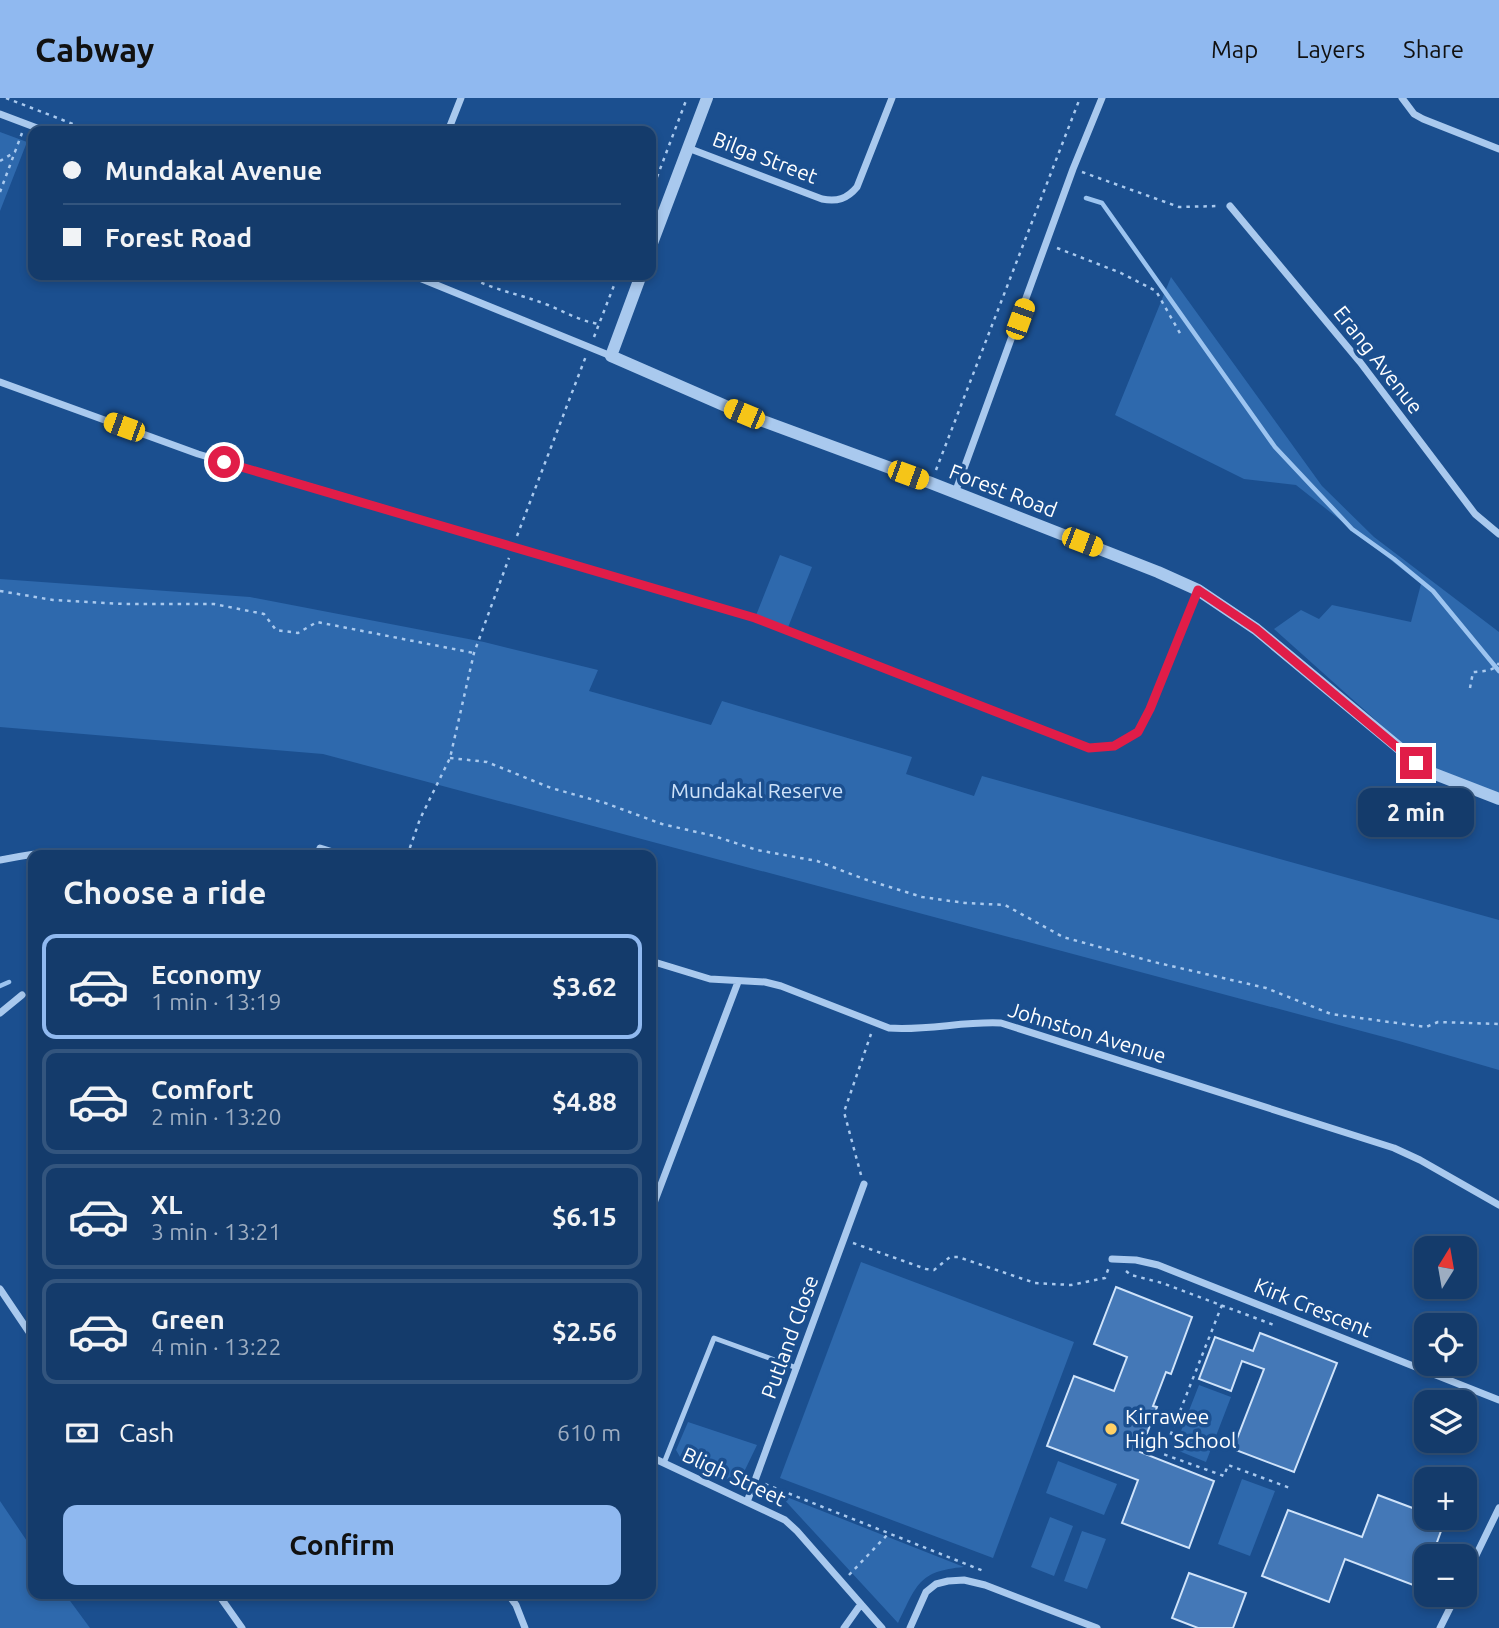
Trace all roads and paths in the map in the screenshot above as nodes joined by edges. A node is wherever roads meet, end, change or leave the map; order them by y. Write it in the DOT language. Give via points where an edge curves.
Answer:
graph roads {
  1 [pos="6,98"];
  2 [pos="461,98"];
  3 [pos="687,98"];
  4 [pos="707,98"];
  5 [pos="892,98"];
  6 [pos="1080,98"];
  7 [pos="1102,98"];
  8 [pos="1402,98"];
  9 [pos="0,114"];
  10 [pos="26,124"];
  11 [pos="31,126"];
  12 [pos="79,126"];
  13 [pos="450,126"];
  14 [pos="687,147"];
  15 [pos="1499,149"];
  16 [pos="16,152"];
  17 [pos="0,162"];
  18 [pos="1073,169"];
  19 [pos="656,180"];
  20 [pos="0,192"];
  21 [pos="1230,206"];
  22 [pos="656,232"];
  23 [pos="1047,244"];
  24 [pos="424,280"];
  25 [pos="477,280"];
  26 [pos="616,280"];
  27 [pos="639,280"];
  28 [pos="599,324"];
  29 [pos="1181,335"];
  30 [pos="590,347"];
  31 [pos="611,356"];
  32 [pos="0,382"];
  33 [pos="931,483"];
  34 [pos="955,493"];
  35 [pos="1499,534"];
  36 [pos="513,548"];
  37 [pos="1198,590"];
  38 [pos="0,592"];
  39 [pos="474,653"];
  40 [pos="1499,663"];
  41 [pos="1470,688"];
  42 [pos="450,758"];
  43 [pos="1499,799"];
  44 [pos="320,848"];
  45 [pos="326,850"];
  46 [pos="409,850"];
  47 [pos="28,856"];
  48 [pos="0,860"];
  49 [pos="656,963"];
  50 [pos="738,982"];
  51 [pos="22,995"];
  52 [pos="0,1013"];
  53 [pos="875,1023"];
  54 [pos="1499,1024"];
  55 [pos="864,1184"];
  56 [pos="656,1198"];
  57 [pos="1499,1205"];
  58 [pos="844,1240"];
  59 [pos="1112,1259"];
  60 [pos="0,1289"];
  61 [pos="1222,1304"];
  62 [pos="28,1331"];
  63 [pos="797,1368"];
  64 [pos="1499,1401"];
  65 [pos="656,1459"];
  66 [pos="664,1463"];
  67 [pos="755,1481"];
  68 [pos="1290,1488"];
  69 [pos="747,1502"];
  70 [pos="1499,1508"];
  71 [pos="888,1534"];
  72 [pos="1477,1553"];
  73 [pos="842,1582"];
  74 [pos="985,1585"];
  75 [pos="222,1599"];
  76 [pos="512,1599"];
  77 [pos="861,1604"];
  78 [pos="1450,1607"];
  79 [pos="242,1628"];
  80 [pos="525,1628"];
  81 [pos="844,1628"];
  82 [pos="882,1628"];
  83 [pos="910,1628"];
  84 [pos="1097,1628"];
  85 [pos="1440,1628"];
  1 -- 12 [label="path"];
  2 -- 13 [label="street"];
  3 -- 19 [label="path"];
  4 -- 14 [label="street"];
  5 -- 14 [label="street, Bilga Street" via="856,187 839,200 822,199"];
  6 -- 33 [label="path"];
  7 -- 18 [label="street"];
  8 -- 15 [label="street" via="1413,114"];
  9 -- 10 [label="street"];
  10 -- 11 [label="street"];
  10 -- 16 [label="path"];
  14 -- 22 [label="street"];
  16 -- 17 [label="path"];
  16 -- 20 [label="path"];
  18 -- 21 [label="path" via="1179,207"];
  18 -- 23 [label="street"];
  21 -- 35 [label="street, Erang Avenue" via="1360,362 1475,514"];
  23 -- 29 [label="path" via="1156,291"];
  23 -- 34 [label="street"];
  24 -- 30 [label="street, Forest Road"];
  25 -- 28 [label="path"];
  26 -- 28 [label="path"];
  27 -- 31 [label="street"];
  28 -- 30 [label="path"];
  30 -- 31 [label="street, Forest Road"];
  30 -- 36 [label="path"];
  31 -- 33 [label="street, Forest Road" via="744,414"];
  32 -- 36 [label="street" via="198,454"];
  33 -- 34 [label="street, Forest Road"];
  34 -- 37 [label="street, Forest Road"];
  36 -- 37 [label="street" via="755,618 1089,748 1114,746 1138,732"];
  36 -- 39 [label="path"];
  37 -- 43 [label="street, Forest Road" via="1256,629 1427,771"];
  38 -- 39 [label="path" via="124,604 214,604 264,614 276,630 298,633 317,622"];
  39 -- 42 [label="path"];
  40 -- 41 [label="path" via="1496,668 1473,672"];
  42 -- 46 [label="path"];
  42 -- 54 [label="path" via="488,762 662,824 757,850 817,860 922,897 1005,905 1063,937 1266,988 1331,1014 1426,1027 1438,1022"];
  44 -- 45 [label="street"];
  47 -- 48 [label="street"];
  49 -- 50 [label="street, Johnston Avenue" via="710,979"];
  50 -- 53 [label="street, Johnston Avenue" via="781,986"];
  50 -- 56 [label="street"];
  51 -- 52 [label="street"];
  53 -- 55 [label="path" via="844,1112"];
  53 -- 57 [label="street, Johnston Avenue" via="903,1029 1001,1023 1394,1148"];
  55 -- 58 [label="street, Putland Close"];
  58 -- 59 [label="path" via="926,1269 934,1270 950,1257 958,1257 1035,1283 1071,1285 1105,1278"];
  58 -- 63 [label="street, Putland Close"];
  59 -- 64 [label="street, Kirk Crescent" via="1158,1265"];
  60 -- 62 [label="street"];
  61 -- 68 [label="path" via="1163,1454 1224,1476 1228,1465"];
  63 -- 66 [label="lane" via="714,1338"];
  63 -- 67 [label="street, Putland Close"];
  65 -- 66 [label="street, Bligh Street"];
  66 -- 69 [label="street, Bligh Street"];
  67 -- 69 [label="street, Putland Close"];
  67 -- 71 [label="path"];
  69 -- 73 [label="street, Bligh Street" via="785,1520"];
  70 -- 72 [label="street"];
  71 -- 73 [label="path"];
  71 -- 74 [label="path" via="986,1573"];
  73 -- 77 [label="street, Bligh Street"];
  74 -- 83 [label="street" via="964,1580 936,1584 926,1592"];
  74 -- 84 [label="street"];
  75 -- 79 [label="street"];
  76 -- 80 [label="street"];
  77 -- 81 [label="street"];
  77 -- 82 [label="street, Bligh Street"];
  78 -- 85 [label="street"];
}
